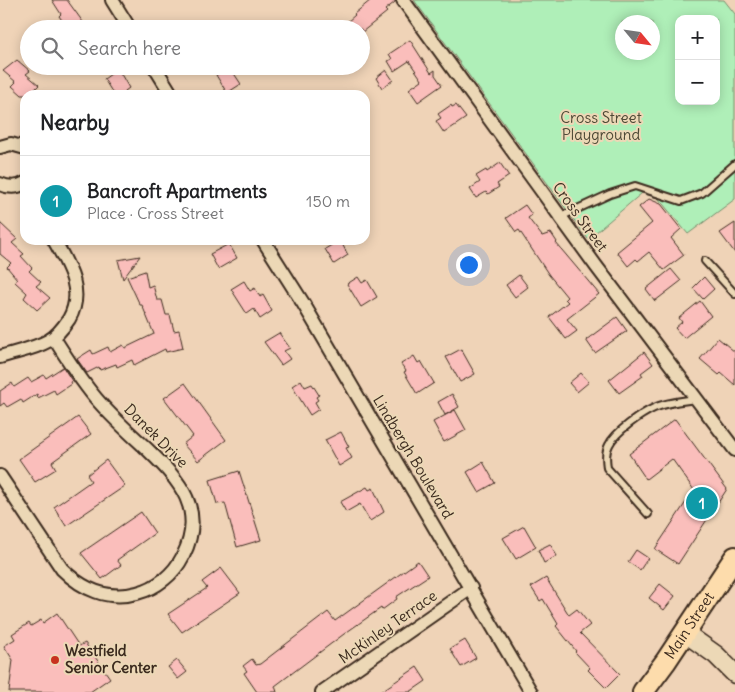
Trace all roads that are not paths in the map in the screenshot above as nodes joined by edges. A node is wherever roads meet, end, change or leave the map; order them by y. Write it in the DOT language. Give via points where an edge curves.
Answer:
graph roads {
  1 [pos="112,0"];
  2 [pos="403,0"];
  3 [pos="124,20"];
  4 [pos="160,75"];
  5 [pos="169,90"];
  6 [pos="0,147"];
  7 [pos="20,147"];
  8 [pos="735,164"];
  9 [pos="0,184"];
  10 [pos="20,186"];
  11 [pos="560,217"];
  12 [pos="57,245"];
  13 [pos="266,245"];
  14 [pos="705,261"];
  15 [pos="735,294"];
  16 [pos="54,338"];
  17 [pos="0,357"];
  18 [pos="696,398"];
  19 [pos="735,450"];
  20 [pos="0,476"];
  21 [pos="648,514"];
  22 [pos="735,557"];
  23 [pos="471,588"];
  24 [pos="685,633"];
  25 [pos="735,674"];
  26 [pos="322,692"];
  27 [pos="531,692"];
  28 [pos="643,692"];
  1 -- 3 [label="street"];
  2 -- 11 [label="street, Cross Street"];
  4 -- 5 [label="street"];
  6 -- 7 [label="street" via="11,144"];
  8 -- 11 [label="lane" via="702,193 681,201 635,186"];
  9 -- 10 [label="street"];
  11 -- 18 [label="street, Cross Street"];
  12 -- 16 [label="street" via="71,271 76,292 71,315"];
  13 -- 23 [label="street, Lindbergh Boulevard"];
  14 -- 15 [label="lane"];
  16 -- 17 [label="street"];
  16 -- 20 [label="street, Danek Drive" via="98,401 178,480 191,513 187,548 163,581 148,590 113,596 90,590 62,569"];
  18 -- 19 [label="street, Cross Street"];
  18 -- 21 [label="lane" via="665,404 646,412 616,435 608,446 607,468"];
  22 -- 24 [label="main road, Main Street"];
  23 -- 26 [label="street, McKinley Terrace"];
  23 -- 27 [label="street, Lindbergh Boulevard"];
  24 -- 25 [label="street" via="716,655"];
  24 -- 28 [label="main road, Main Street"];
}
